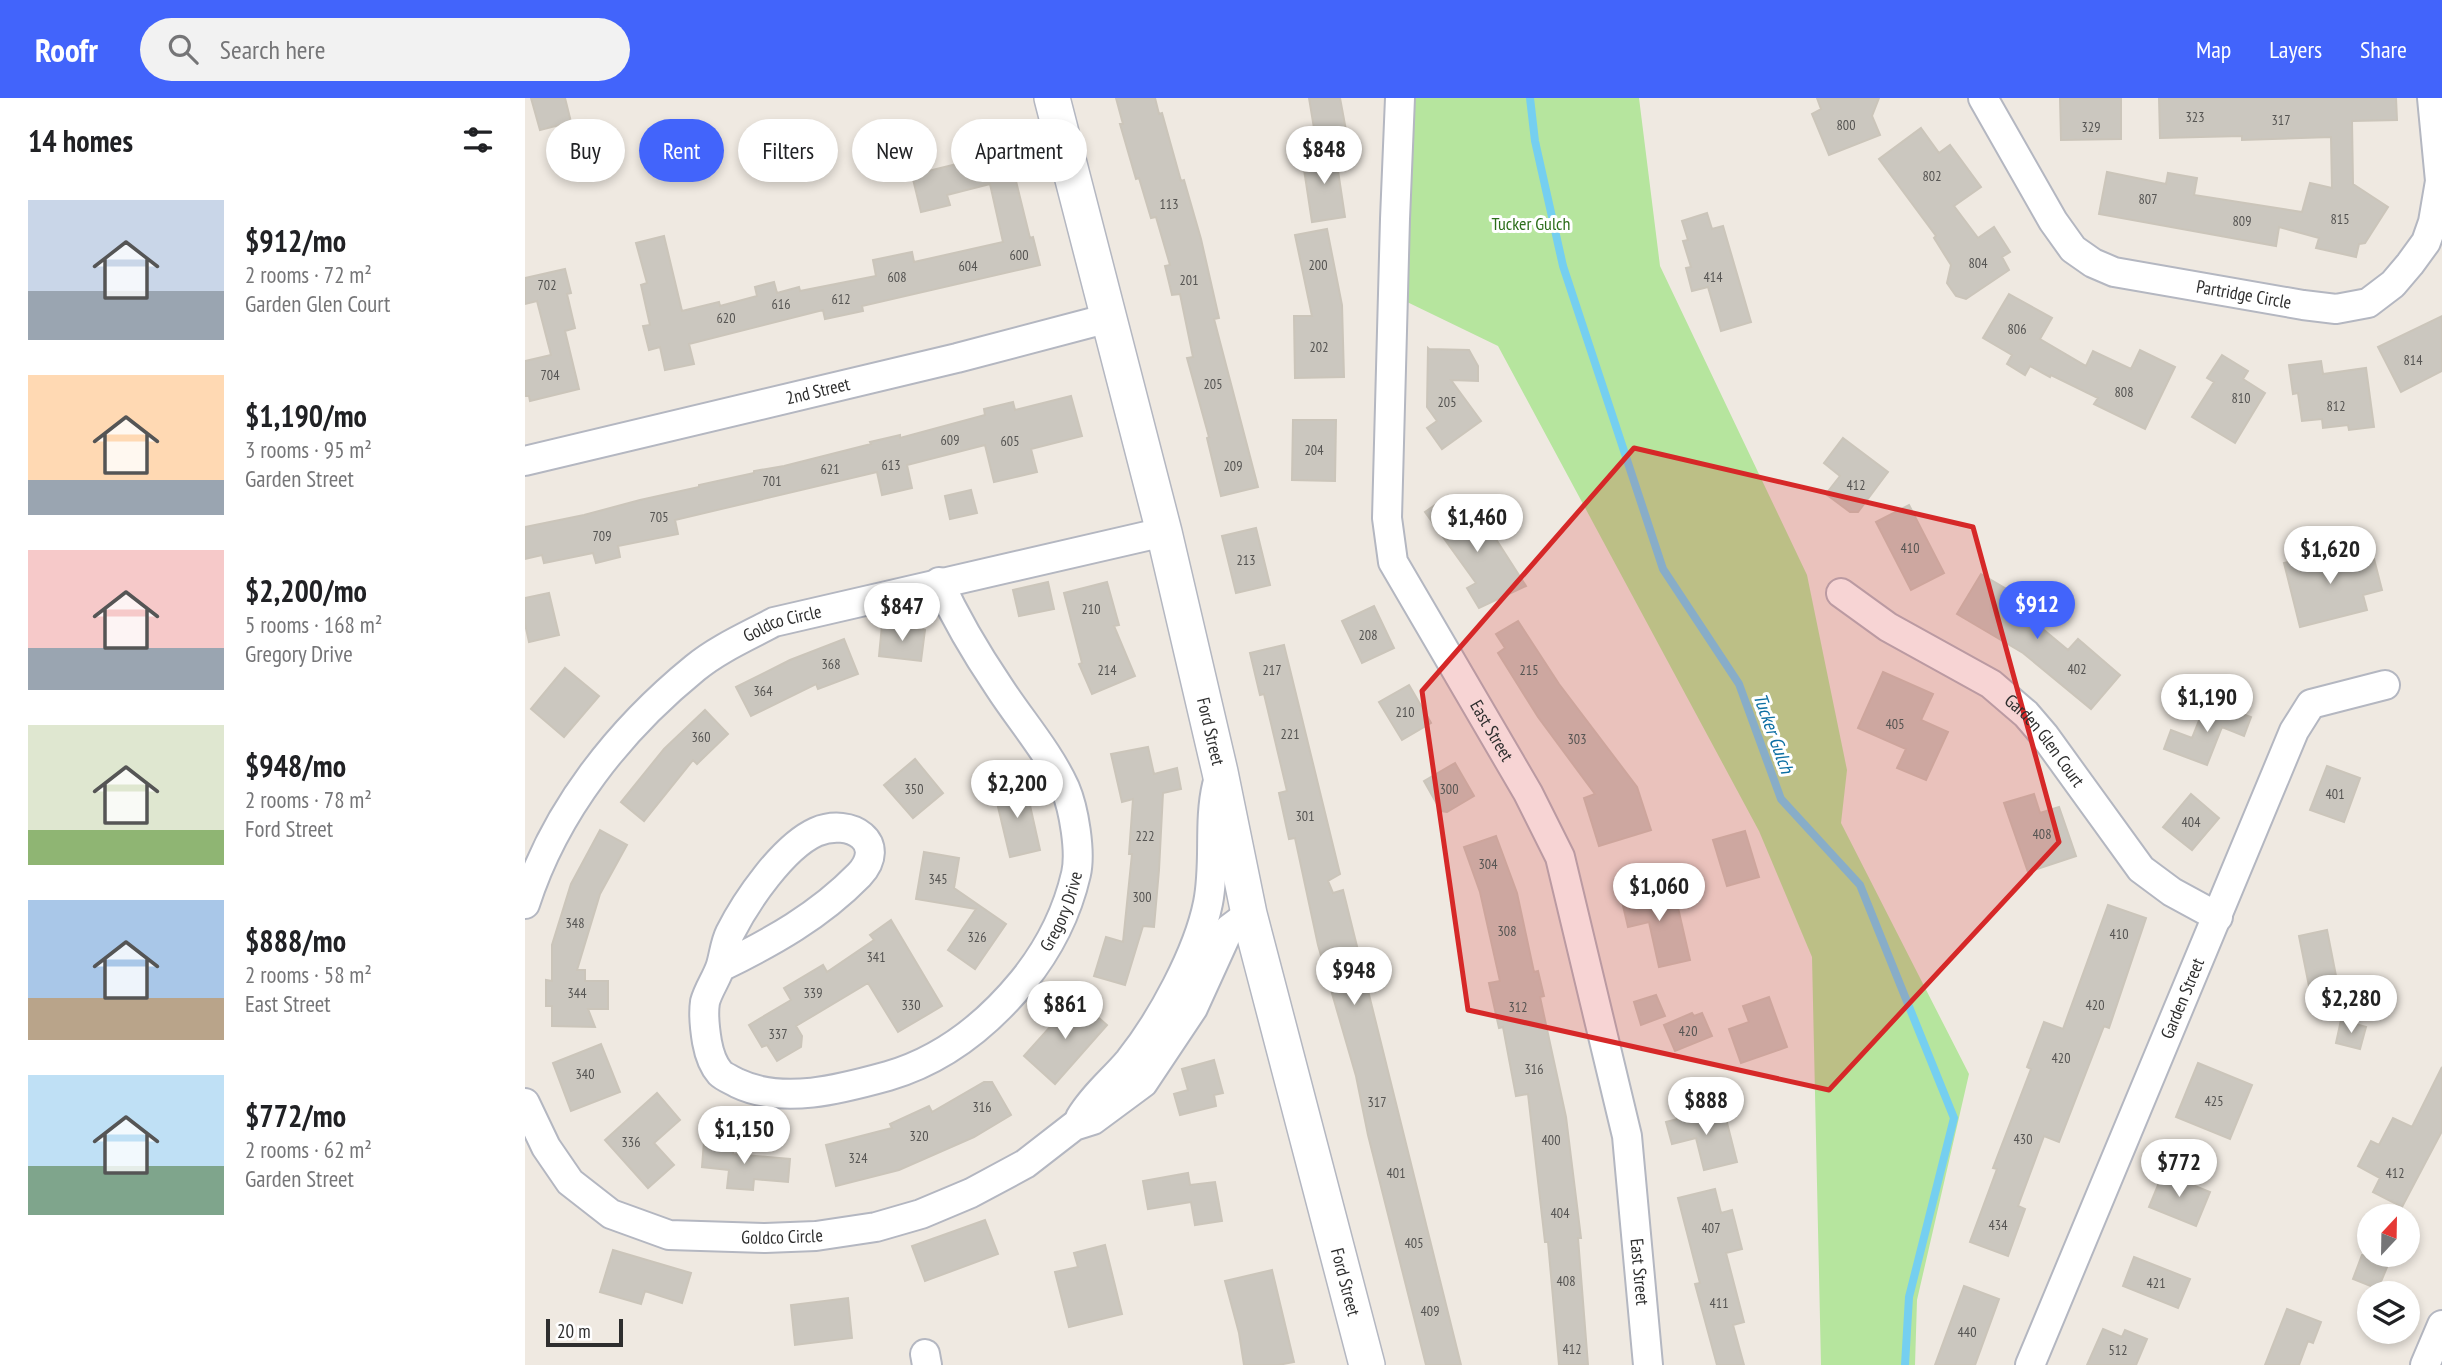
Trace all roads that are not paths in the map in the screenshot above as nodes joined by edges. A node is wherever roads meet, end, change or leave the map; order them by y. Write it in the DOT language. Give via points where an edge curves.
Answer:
graph roads {
  1 [pos="1052,98"];
  2 [pos="1400,98"];
  3 [pos="1983,98"];
  4 [pos="2432,98"];
  5 [pos="1108,318"];
  6 [pos="525,461"];
  7 [pos="1164,532"];
  8 [pos="939,582"];
  9 [pos="1841,593"];
  10 [pos="2385,685"];
  11 [pos="1220,772"];
  12 [pos="525,904"];
  13 [pos="1249,914"];
  14 [pos="2218,917"];
  15 [pos="721,967"];
  16 [pos="525,1103"];
  17 [pos="1075,1126"];
  18 [pos="2442,1325"];
  19 [pos="1367,1365"];
  20 [pos="1648,1365"];
  21 [pos="2030,1365"];
  22 [pos="2425,1365"];
  1 -- 5 [label="street, Ford Street"];
  2 -- 20 [label="street, East Street" via="1387,518 1392,562 1528,793 1560,857 1627,1136"];
  3 -- 4 [label="street, Partridge Circle" via="2053,221 2073,249 2093,263 2114,272 2336,309 2368,303 2393,284 2426,242 2440,180"];
  5 -- 6 [label="street, 2nd Street"];
  5 -- 7 [label="street, Ford Street"];
  7 -- 8 [label="street, Goldco Circle"];
  7 -- 11 [label="street, Ford Street"];
  8 -- 12 [label="street, Goldco Circle" via="774,622 697,667 629,728 577,794 557,828"];
  8 -- 15 [label="street, Gregory Drive" via="951,610 1066,790 1075,822 1077,871 1055,931 1002,1007 966,1038 929,1061 843,1087 781,1095 750,1089 721,1074 710,1054 704,1029 705,1002"];
  9 -- 14 [label="street, Garden Glen Court" via="1888,627 1991,684 2026,714 2141,869"];
  10 -- 14 [label="street, Garden Street" via="2311,704 2294,732"];
  11 -- 13 [label="street, Ford Street"];
  11 -- 17 [label="street, Goldco Circle" via="1212,807 1208,905 1178,984 1152,1029"];
  13 -- 17 [label="street, Goldco Circle" via="1229,929 1193,1008 1143,1083 1093,1120"];
  13 -- 19 [label="street, Ford Street"];
  14 -- 21 [label="street, Garden Street"];
  15 -- 15 [label="street, Gregory Drive" via="813,916 857,877 868,865 870,849 863,837 851,828 832,827 794,847 728,936"];
  16 -- 17 [label="street, Goldco Circle" via="546,1147 570,1182 611,1214 669,1235 803,1237 876,1227 971,1193 1025,1164"];
  18 -- 22 [label="street"];
}
